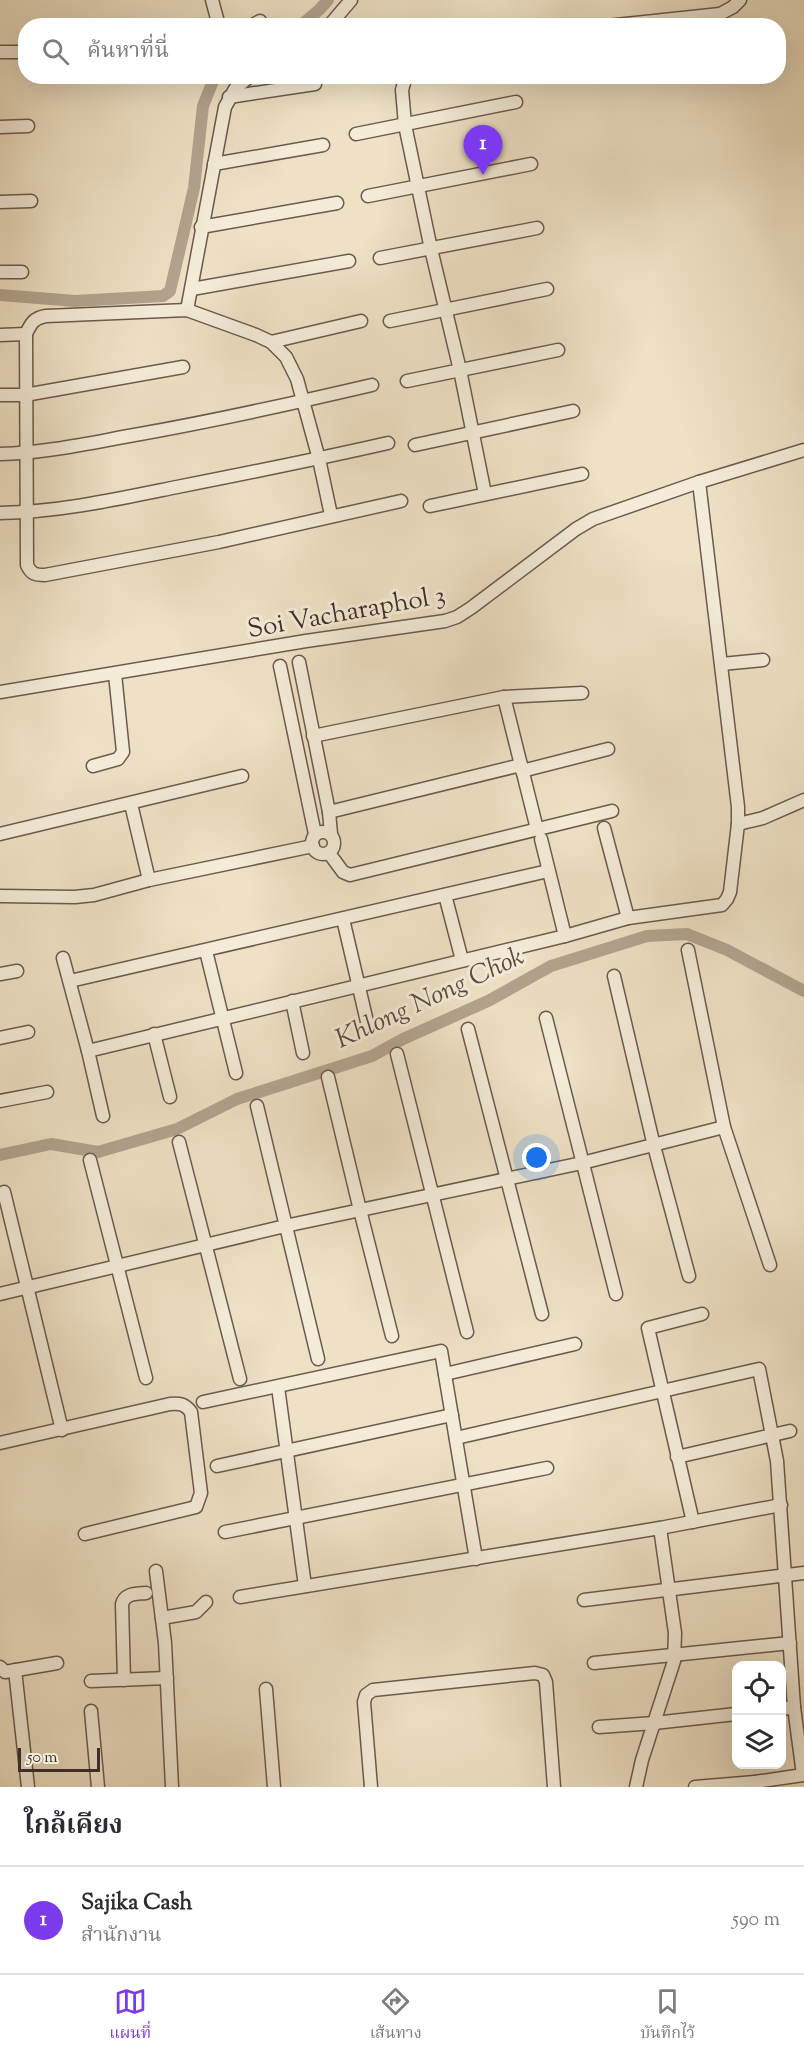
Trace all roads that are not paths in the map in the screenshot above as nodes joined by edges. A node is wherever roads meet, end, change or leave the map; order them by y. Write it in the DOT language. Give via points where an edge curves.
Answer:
graph roads {
  1 [pos="212,0"];
  2 [pos="351,0"];
  3 [pos="740,0"];
  4 [pos="217,18"];
  5 [pos="335,18"];
  6 [pos="682,18"];
  7 [pos="0,52"];
  8 [pos="18,52"];
  9 [pos="241,84"];
  10 [pos="315,84"];
  11 [pos="404,84"];
  12 [pos="229,97"];
  13 [pos="516,102"];
  14 [pos="405,125"];
  15 [pos="28,126"];
  16 [pos="0,127"];
  17 [pos="356,134"];
  18 [pos="323,145"];
  19 [pos="214,164"];
  20 [pos="531,164"];
  21 [pos="418,186"];
  22 [pos="368,195"];
  23 [pos="31,201"];
  24 [pos="0,202"];
  25 [pos="337,203"];
  26 [pos="201,227"];
  27 [pos="537,228"];
  28 [pos="431,249"];
  29 [pos="380,258"];
  30 [pos="349,261"];
  31 [pos="0,272"];
  32 [pos="22,272"];
  33 [pos="192,289"];
  34 [pos="546,289"];
  35 [pos="187,310"];
  36 [pos="446,310"];
  37 [pos="362,321"];
  38 [pos="390,321"];
  39 [pos="26,334"];
  40 [pos="0,335"];
  41 [pos="271,342"];
  42 [pos="558,350"];
  43 [pos="183,367"];
  44 [pos="460,370"];
  45 [pos="408,381"];
  46 [pos="372,385"];
  47 [pos="0,395"];
  48 [pos="25,395"];
  49 [pos="304,401"];
  50 [pos="573,411"];
  51 [pos="472,432"];
  52 [pos="388,443"];
  53 [pos="415,445"];
  54 [pos="804,450"];
  55 [pos="26,453"];
  56 [pos="0,454"];
  57 [pos="319,459"];
  58 [pos="582,474"];
  59 [pos="699,482"];
  60 [pos="485,494"];
  61 [pos="401,501"];
  62 [pos="430,506"];
  63 [pos="0,513"];
  64 [pos="27,513"];
  65 [pos="331,515"];
  66 [pos="296,643"];
  67 [pos="276,646"];
  68 [pos="763,660"];
  69 [pos="722,664"];
  70 [pos="115,674"];
  71 [pos="301,677"];
  72 [pos="284,680"];
  73 [pos="0,692"];
  74 [pos="582,693"];
  75 [pos="504,697"];
  76 [pos="313,736"];
  77 [pos="608,749"];
  78 [pos="93,766"];
  79 [pos="521,768"];
  80 [pos="242,776"];
  81 [pos="804,800"];
  82 [pos="131,804"];
  83 [pos="612,811"];
  84 [pos="329,812"];
  85 [pos="738,824"];
  86 [pos="604,828"];
  87 [pos="0,834"];
  88 [pos="331,834"];
  89 [pos="539,834"];
  90 [pos="314,840"];
  91 [pos="329,853"];
  92 [pos="548,871"];
  93 [pos="149,880"];
  94 [pos="445,895"];
  95 [pos="0,896"];
  96 [pos="628,918"];
  97 [pos="343,919"];
  98 [pos="565,936"];
  99 [pos="688,950"];
  100 [pos="206,951"];
  101 [pos="63,958"];
  102 [pos="462,960"];
  103 [pos="16,971"];
  104 [pos="0,974"];
  105 [pos="614,976"];
  106 [pos="70,981"];
  107 [pos="358,985"];
  108 [pos="292,1001"];
  109 [pos="222,1017"];
  110 [pos="546,1018"];
  111 [pos="368,1026"];
  112 [pos="468,1029"];
  113 [pos="28,1032"];
  114 [pos="154,1034"];
  115 [pos="0,1038"];
  116 [pos="88,1050"];
  117 [pos="303,1053"];
  118 [pos="398,1054"];
  119 [pos="236,1072"];
  120 [pos="328,1077"];
  121 [pos="47,1092"];
  122 [pos="170,1097"];
  123 [pos="0,1101"];
  124 [pos="257,1106"];
  125 [pos="104,1116"];
  126 [pos="724,1127"];
  127 [pos="179,1142"];
  128 [pos="654,1146"];
  129 [pos="90,1160"];
  130 [pos="582,1162"];
  131 [pos="507,1179"];
  132 [pos="4,1192"];
  133 [pos="434,1195"];
  134 [pos="360,1210"];
  135 [pos="285,1226"];
  136 [pos="205,1245"];
  137 [pos="771,1264"];
  138 [pos="116,1265"];
  139 [pos="689,1276"];
  140 [pos="27,1287"];
  141 [pos="0,1294"];
  142 [pos="616,1294"];
  143 [pos="542,1314"];
  144 [pos="702,1314"];
  145 [pos="467,1332"];
  146 [pos="392,1336"];
  147 [pos="575,1344"];
  148 [pos="318,1359"];
  149 [pos="445,1374"];
  150 [pos="146,1377"];
  151 [pos="240,1379"];
  152 [pos="278,1387"];
  153 [pos="662,1391"];
  154 [pos="203,1402"];
  155 [pos="452,1415"];
  156 [pos="62,1430"];
  157 [pos="790,1431"];
  158 [pos="772,1435"];
  159 [pos="456,1438"];
  160 [pos="0,1443"];
  161 [pos="286,1452"];
  162 [pos="677,1457"];
  163 [pos="217,1466"];
  164 [pos="547,1468"];
  165 [pos="463,1484"];
  166 [pos="781,1505"];
  167 [pos="296,1518"];
  168 [pos="693,1522"];
  169 [pos="660,1528"];
  170 [pos="225,1532"];
  171 [pos="85,1534"];
  172 [pos="476,1558"];
  173 [pos="156,1571"];
  174 [pos="804,1573"];
  175 [pos="786,1575"];
  176 [pos="305,1586"];
  177 [pos="669,1591"];
  178 [pos="146,1593"];
  179 [pos="240,1597"];
  180 [pos="584,1600"];
  181 [pos="206,1602"];
  182 [pos="162,1618"];
  183 [pos="790,1643"];
  184 [pos="674,1655"];
  185 [pos="57,1663"];
  186 [pos="594,1663"];
  187 [pos="0,1667"];
  188 [pos="15,1670"];
  189 [pos="167,1678"];
  190 [pos="124,1680"];
  191 [pos="91,1681"];
  192 [pos="266,1689"];
  193 [pos="788,1708"];
  194 [pos="91,1711"];
  195 [pos="732,1714"];
  196 [pos="654,1723"];
  197 [pos="599,1727"];
  198 [pos="755,1784"];
  199 [pos="28,1787"];
  200 [pos="98,1787"];
  201 [pos="172,1787"];
  202 [pos="274,1787"];
  203 [pos="371,1787"];
  204 [pos="554,1787"];
  205 [pos="636,1787"];
  206 [pos="695,1787"];
  1 -- 4 [label="street"];
  2 -- 5 [label="street"];
  3 -- 6 [label="street" via="720,14"];
  7 -- 8 [label="street"];
  9 -- 12 [label="street"];
  10 -- 12 [label="street"];
  11 -- 14 [label="street"];
  12 -- 19 [label="street"];
  13 -- 14 [label="street"];
  14 -- 17 [label="street"];
  14 -- 21 [label="street"];
  15 -- 16 [label="street"];
  18 -- 19 [label="street"];
  19 -- 26 [label="street"];
  20 -- 21 [label="street"];
  21 -- 22 [label="street"];
  21 -- 28 [label="street"];
  23 -- 24 [label="street"];
  25 -- 26 [label="street"];
  26 -- 33 [label="street"];
  27 -- 28 [label="street"];
  28 -- 29 [label="street"];
  28 -- 36 [label="street"];
  30 -- 33 [label="street"];
  31 -- 32 [label="street"];
  33 -- 35 [label="street"];
  34 -- 36 [label="street"];
  35 -- 39 [label="street" via="36,317"];
  35 -- 41 [label="street"];
  36 -- 38 [label="street"];
  36 -- 44 [label="street"];
  37 -- 41 [label="street"];
  39 -- 40 [label="street"];
  39 -- 48 [label="street"];
  41 -- 49 [label="street" via="286,357"];
  42 -- 44 [label="street"];
  43 -- 48 [label="street"];
  44 -- 45 [label="street"];
  44 -- 51 [label="street"];
  46 -- 49 [label="street"];
  47 -- 48 [label="street"];
  48 -- 55 [label="street"];
  49 -- 55 [label="street"];
  49 -- 57 [label="street"];
  50 -- 51 [label="street"];
  51 -- 53 [label="street"];
  51 -- 60 [label="street"];
  52 -- 57 [label="street"];
  54 -- 59 [label="street, Soi Vacharaphol 3"];
  55 -- 56 [label="street"];
  55 -- 64 [label="street"];
  57 -- 64 [label="street"];
  57 -- 65 [label="street"];
  58 -- 60 [label="street"];
  59 -- 66 [label="street, Soi Vacharaphol 3" via="593,519 457,617"];
  59 -- 69 [label="street"];
  60 -- 62 [label="street"];
  61 -- 65 [label="street"];
  63 -- 64 [label="street"];
  64 -- 65 [label="street" via="27,565 35,575 219,542"];
  66 -- 67 [label="street, Soi Vacharaphol 3"];
  66 -- 71 [label="street"];
  67 -- 70 [label="street, Soi Vacharaphol 3"];
  67 -- 72 [label="street"];
  68 -- 69 [label="street"];
  69 -- 85 [label="street"];
  70 -- 73 [label="street, Soi Vacharaphol 3"];
  70 -- 78 [label="street" via="123,752 118,759"];
  71 -- 72 [label="street"];
  71 -- 76 [label="street"];
  72 -- 90 [label="street"];
  74 -- 75 [label="street"];
  75 -- 76 [label="street"];
  75 -- 79 [label="street"];
  76 -- 84 [label="street"];
  77 -- 79 [label="street"];
  79 -- 84 [label="street"];
  79 -- 89 [label="street"];
  80 -- 82 [label="street"];
  81 -- 85 [label="street" via="764,818"];
  82 -- 87 [label="street"];
  82 -- 93 [label="street"];
  83 -- 89 [label="street"];
  84 -- 88 [label="street"];
  85 -- 96 [label="street" via="730,891 722,905"];
  86 -- 96 [label="street"];
  88 -- 90 [label="street" via="325,831"];
  88 -- 91 [label="street" via="335,842"];
  89 -- 91 [label="street" via="350,875"];
  89 -- 92 [label="street"];
  90 -- 91 [label="street" via="319,853"];
  90 -- 93 [label="street"];
  92 -- 94 [label="street"];
  92 -- 98 [label="street"];
  93 -- 95 [label="street" via="94,895"];
  94 -- 97 [label="street"];
  94 -- 102 [label="street"];
  96 -- 98 [label="street"];
  97 -- 100 [label="street"];
  97 -- 107 [label="street"];
  98 -- 102 [label="street"];
  99 -- 126 [label="street"];
  100 -- 106 [label="street"];
  100 -- 109 [label="street"];
  101 -- 106 [label="street"];
  102 -- 107 [label="street"];
  103 -- 104 [label="street"];
  105 -- 128 [label="street"];
  106 -- 116 [label="street"];
  107 -- 108 [label="street"];
  107 -- 111 [label="street"];
  108 -- 109 [label="street"];
  108 -- 117 [label="street"];
  109 -- 114 [label="street"];
  109 -- 119 [label="street"];
  110 -- 130 [label="street"];
  112 -- 131 [label="street"];
  113 -- 115 [label="street"];
  114 -- 116 [label="street"];
  114 -- 122 [label="street"];
  116 -- 125 [label="street"];
  118 -- 133 [label="street"];
  120 -- 134 [label="street"];
  121 -- 123 [label="street"];
  124 -- 135 [label="street"];
  126 -- 128 [label="street"];
  126 -- 137 [label="street"];
  127 -- 136 [label="street"];
  128 -- 130 [label="street"];
  128 -- 139 [label="street"];
  129 -- 138 [label="street"];
  130 -- 131 [label="street"];
  130 -- 142 [label="street"];
  131 -- 133 [label="street"];
  131 -- 143 [label="street"];
  132 -- 140 [label="street"];
  133 -- 134 [label="street"];
  133 -- 145 [label="street"];
  134 -- 135 [label="street"];
  134 -- 146 [label="street"];
  135 -- 136 [label="street"];
  135 -- 148 [label="street"];
  136 -- 138 [label="street"];
  136 -- 151 [label="street"];
  138 -- 140 [label="street"];
  138 -- 150 [label="street"];
  140 -- 141 [label="street"];
  140 -- 156 [label="street"];
  144 -- 153 [label="street" via="648,1328"];
  147 -- 149 [label="street"];
  149 -- 152 [label="street" via="441,1351"];
  149 -- 155 [label="street"];
  152 -- 154 [label="street"];
  152 -- 161 [label="street"];
  153 -- 158 [label="street" via="759,1369"];
  153 -- 159 [label="street"];
  153 -- 162 [label="street"];
  155 -- 159 [label="street"];
  155 -- 161 [label="street"];
  156 -- 160 [label="street"];
  156 -- 171 [label="street" via="170,1404 182,1404 191,1412 201,1493 196,1507"];
  157 -- 158 [label="street"];
  158 -- 162 [label="street"];
  158 -- 166 [label="street"];
  159 -- 165 [label="street"];
  161 -- 163 [label="street"];
  161 -- 167 [label="street"];
  162 -- 168 [label="street"];
  164 -- 165 [label="street"];
  165 -- 167 [label="street"];
  165 -- 172 [label="street"];
  166 -- 168 [label="street"];
  166 -- 175 [label="street"];
  167 -- 170 [label="street"];
  167 -- 176 [label="street"];
  168 -- 169 [label="street"];
  169 -- 172 [label="street"];
  169 -- 177 [label="street"];
  172 -- 176 [label="street"];
  173 -- 182 [label="street"];
  174 -- 175 [label="street"];
  175 -- 177 [label="street"];
  175 -- 183 [label="street"];
  176 -- 179 [label="street"];
  177 -- 180 [label="street"];
  177 -- 184 [label="street"];
  178 -- 190 [label="street" via="123,1599"];
  181 -- 182 [label="street" via="196,1612"];
  182 -- 189 [label="street"];
  183 -- 184 [label="street"];
  183 -- 193 [label="street"];
  184 -- 186 [label="street"];
  184 -- 196 [label="street"];
  185 -- 188 [label="street"];
  187 -- 188 [label="street" via="5,1672"];
  188 -- 199 [label="street"];
  189 -- 190 [label="street"];
  189 -- 201 [label="street"];
  190 -- 191 [label="street"];
  192 -- 202 [label="street"];
  193 -- 198 [label="street" via="802,1775"];
  194 -- 200 [label="street"];
  195 -- 196 [label="street"];
  196 -- 197 [label="street"];
  196 -- 205 [label="street"];
  198 -- 206 [label="street"];
  203 -- 204 [label="street" via="364,1702 373,1690 535,1673 543,1675 546,1682"];
}
